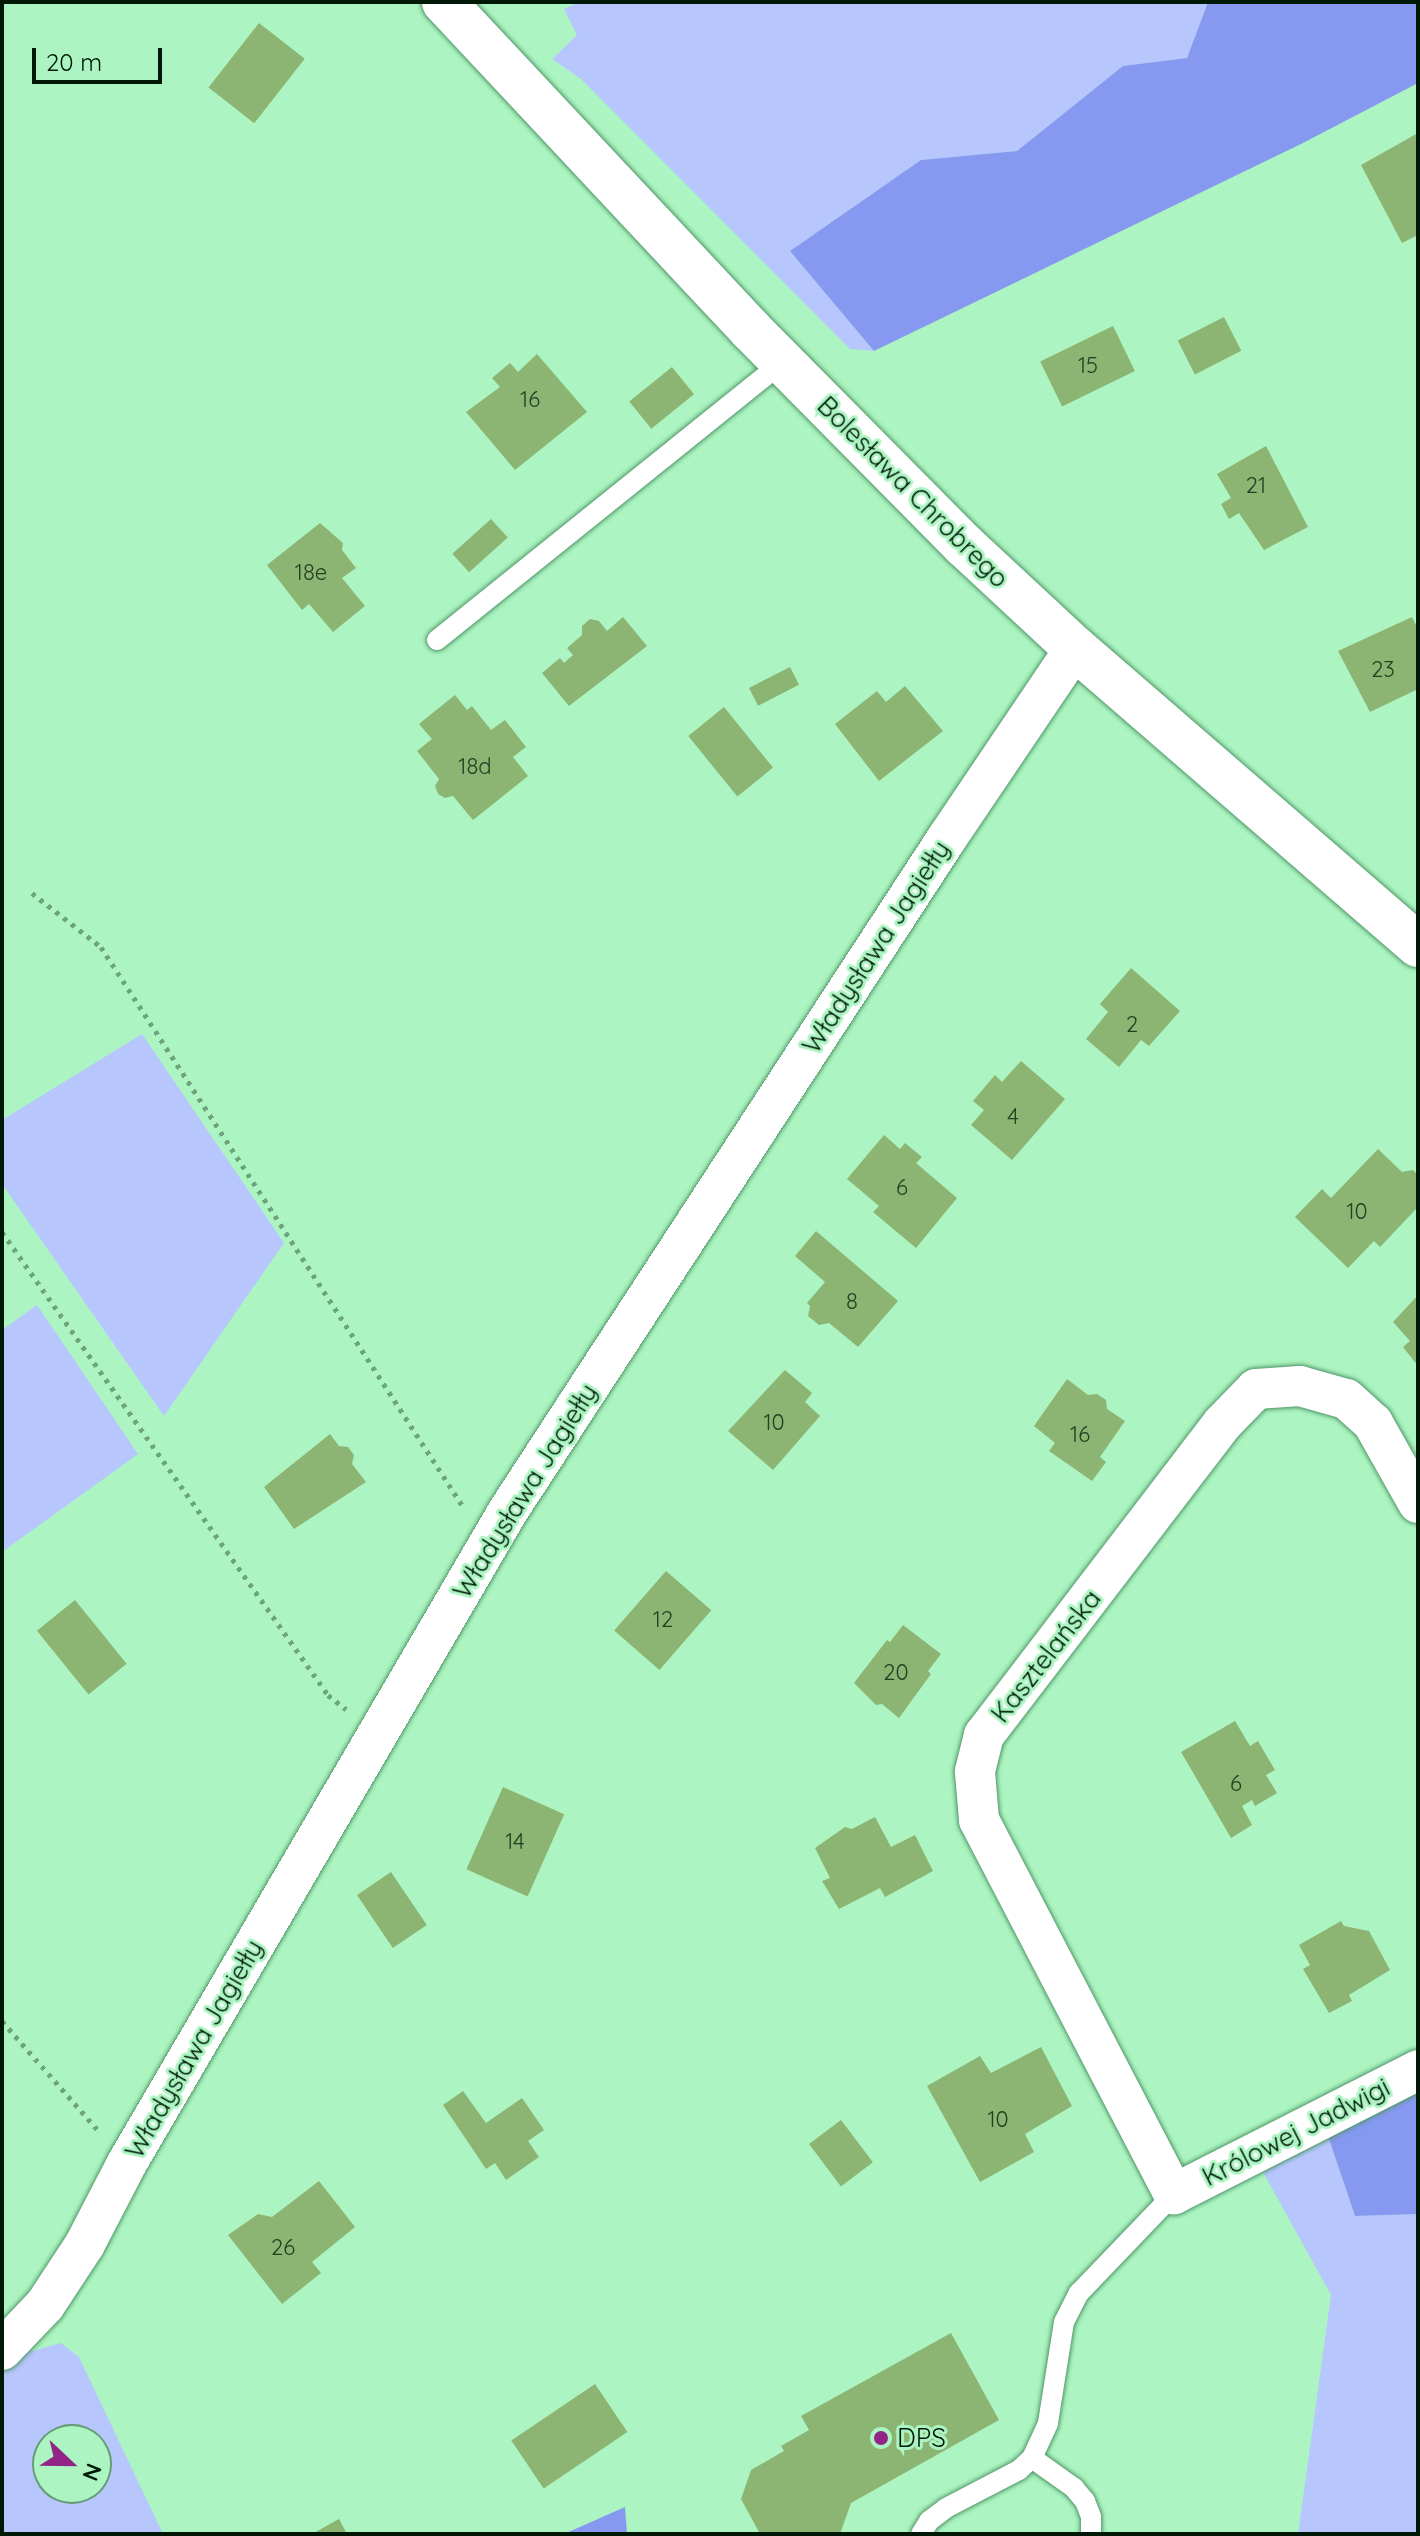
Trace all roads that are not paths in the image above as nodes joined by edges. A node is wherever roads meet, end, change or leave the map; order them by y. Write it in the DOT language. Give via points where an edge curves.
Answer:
graph roads {
  1 [pos="456,4"];
  2 [pos="783,362"];
  3 [pos="437,640"];
  4 [pos="1075,648"];
  5 [pos="1418,945"];
  6 [pos="1418,1503"];
  7 [pos="1418,2070"];
  8 [pos="1174,2194"];
  9 [pos="2,2350"];
  10 [pos="1032,2458"];
  11 [pos="921,2534"];
  12 [pos="1091,2534"];
  1 -- 2 [label="street, Bolesława Chrobrego"];
  2 -- 3 [label="lane"];
  2 -- 4 [label="street, Bolesława Chrobrego" via="964,545"];
  4 -- 5 [label="street, Bolesława Chrobrego"];
  4 -- 9 [label="street, Władysława Jagiełły" via="489,1546 127,2163 85,2244 45,2305"];
  6 -- 8 [label="street, Kasztelańska" via="1373,1423 1346,1399 1300,1386 1256,1389 1222,1424 984,1735 975,1772 979,1820"];
  7 -- 8 [label="street, Królowej Jadwigi"];
  8 -- 10 [label="lane" via="1079,2293 1064,2322 1048,2423"];
  10 -- 11 [label="lane" via="946,2508"];
  10 -- 12 [label="lane" via="1085,2501"];
}
